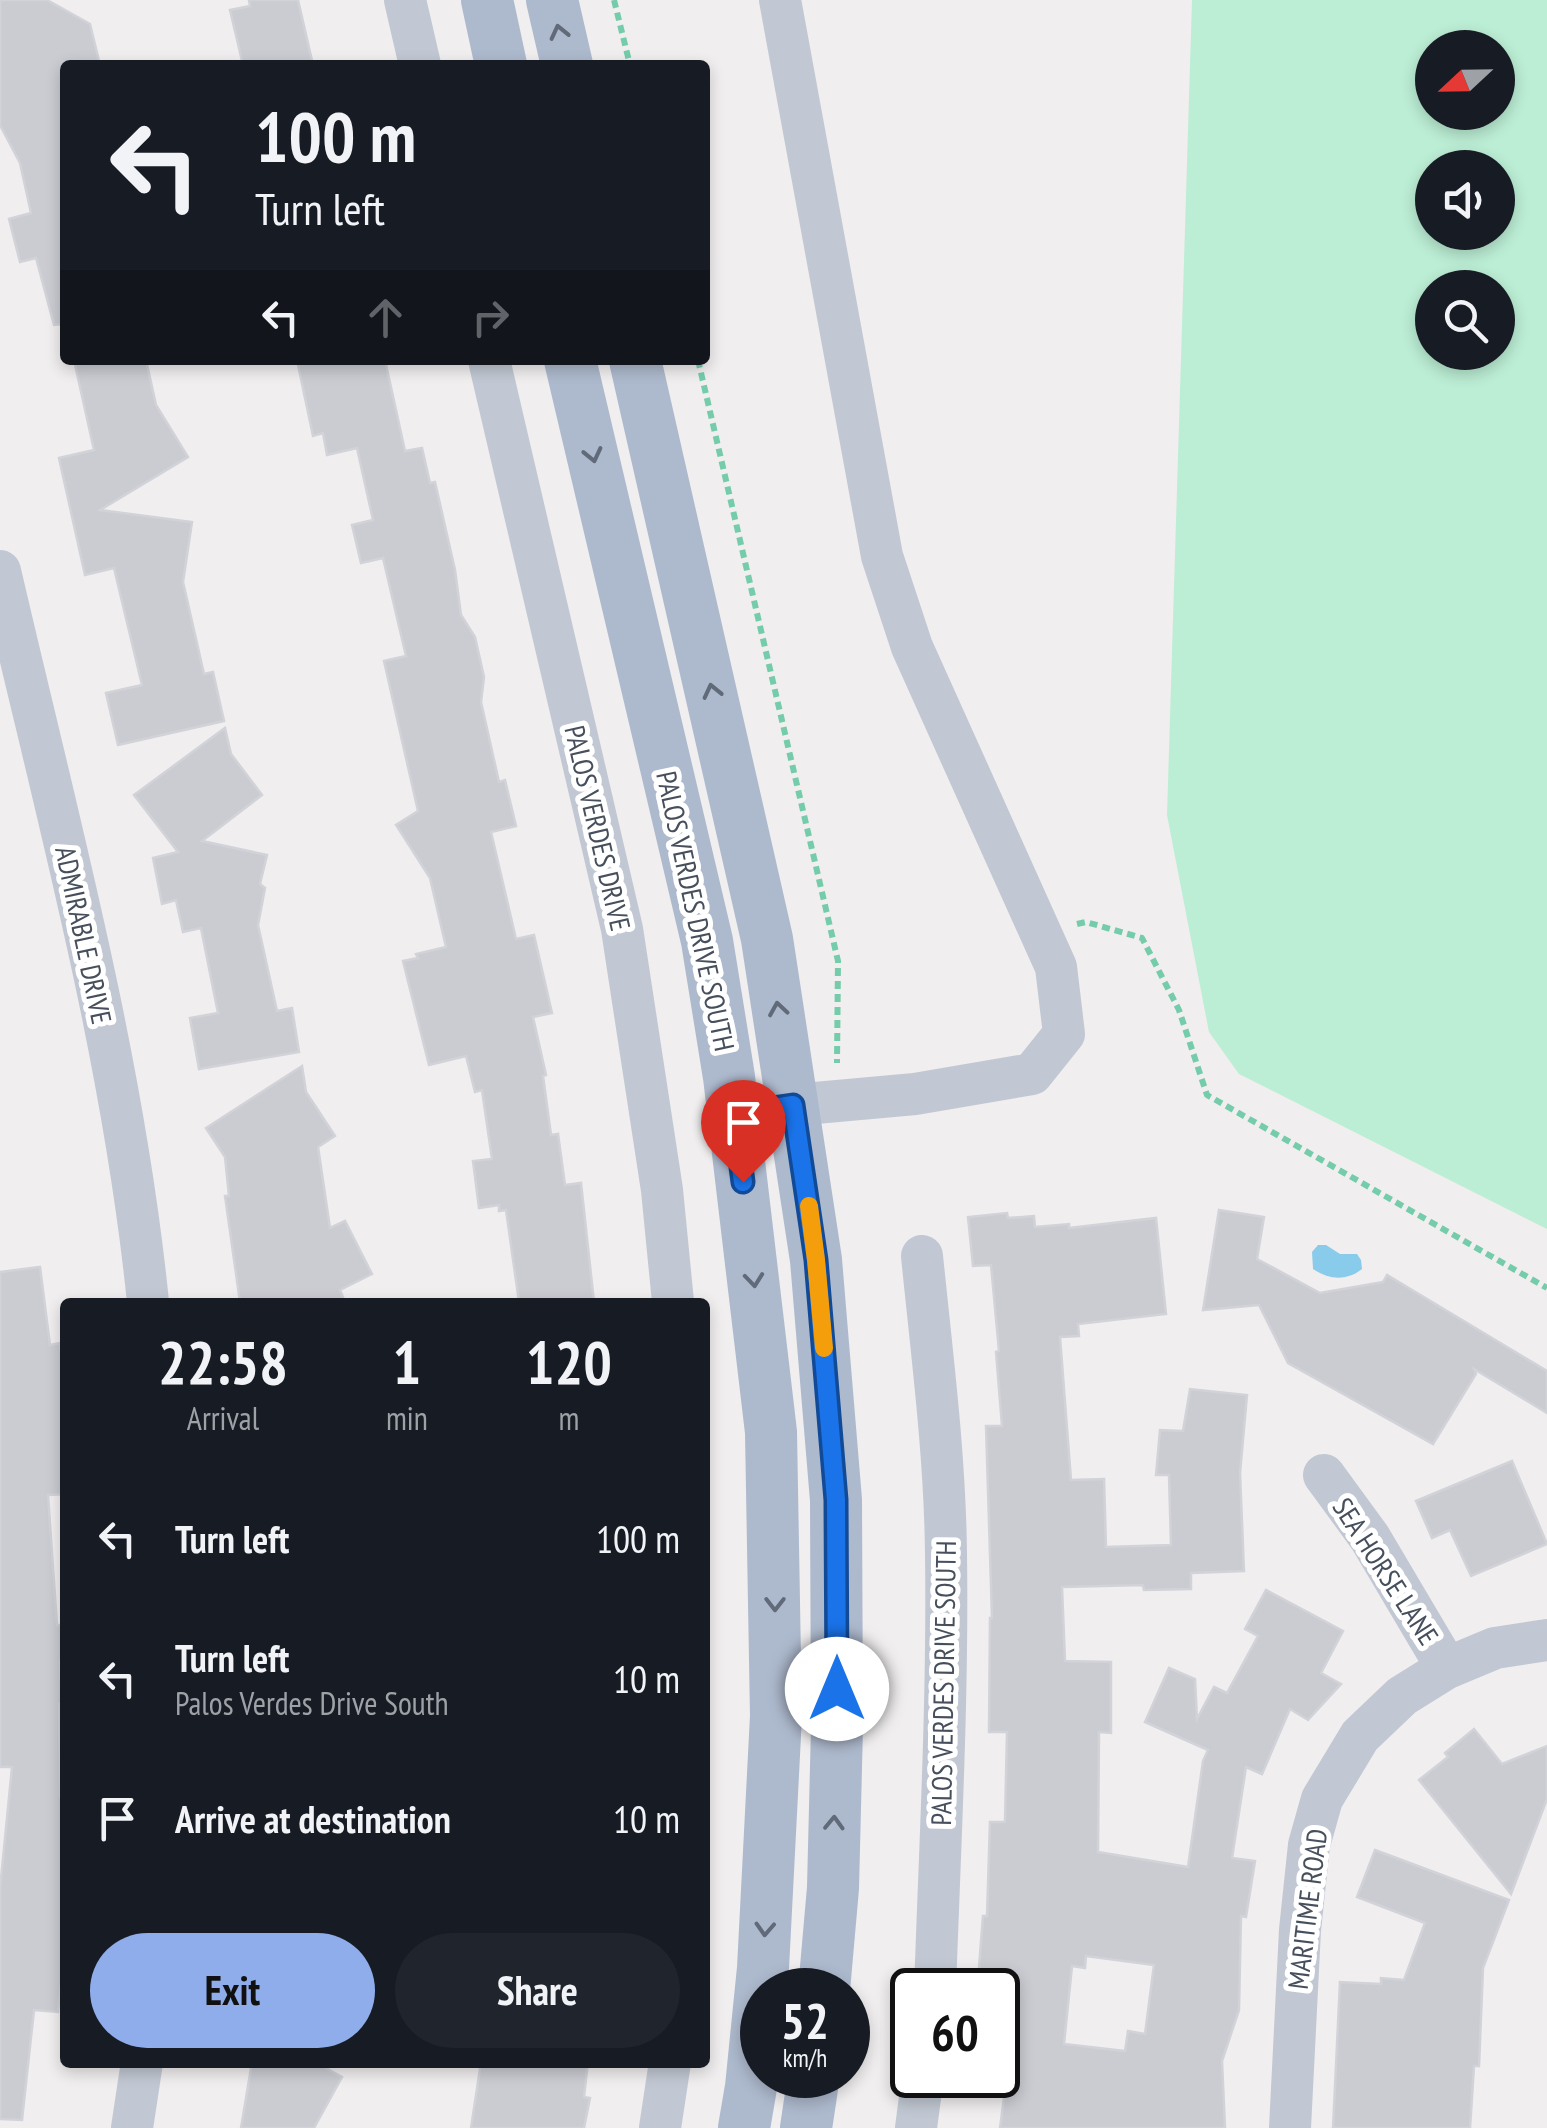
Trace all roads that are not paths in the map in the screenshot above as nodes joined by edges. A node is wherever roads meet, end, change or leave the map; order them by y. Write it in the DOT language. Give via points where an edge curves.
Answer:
graph roads {
  1 [pos="404,0"];
  2 [pos="486,0"];
  3 [pos="552,0"];
  4 [pos="780,0"];
  5 [pos="419,60"];
  6 [pos="501,60"];
  7 [pos="566,60"];
  8 [pos="490,365"];
  9 [pos="571,365"];
  10 [pos="637,365"];
  11 [pos="0,571"];
  12 [pos="793,1105"];
  13 [pos="734,1114"];
  14 [pos="922,1256"];
  15 [pos="147,1298"];
  16 [pos="672,1298"];
  17 [pos="1324,1475"];
  18 [pos="1547,1640"];
  19 [pos="1448,1668"];
  20 [pos="826,1968"];
  21 [pos="936,1968"];
  22 [pos="141,2068"];
  23 [pos="669,2068"];
  24 [pos="811,2098"];
  25 [pos="921,2098"];
  26 [pos="132,2128"];
  27 [pos="660,2128"];
  28 [pos="744,2128"];
  29 [pos="806,2128"];
  30 [pos="916,2128"];
  31 [pos="1290,2128"];
  1 -- 5 [label="street"];
  2 -- 6 [label="main road"];
  7 -- 3 [label="main road, one-way"];
  4 -- 12 [label="street" via="882,556 912,646 1056,967 1064,1034 1032,1074"];
  8 -- 16 [label="street, PALOS VERDES DRIVE" via="622,929"];
  9 -- 13 [label="main road, PALOS VERDES DRIVE SOUTH, one-way" via="707,941"];
  12 -- 10 [label="main road, one-way" via="768,940"];
  11 -- 15 [label="street, ADMIRABLE DRIVE" via="87,943 120,1107"];
  12 -- 13 [label="main road"];
  20 -- 12 [label="main road, one-way" via="837,1727 836,1500 816,1260"];
  13 -- 28 [label="main road, PALOS VERDES DRIVE SOUTH, one-way" via="771,1432 775,1576 764,1968"];
  14 -- 21 [label="street, PALOS VERDES DRIVE SOUTH" via="946,1550"];
  17 -- 19 [label="street, SEA HORSE LANE"];
  18 -- 19 [label="street, MARITIME ROAD" via="1494,1648"];
  19 -- 31 [label="street, MARITIME ROAD" via="1402,1696 1360,1736 1322,1799 1300,1930"];
  22 -- 26 [label="street"];
  23 -- 27 [label="street"];
  24 -- 29 [label="main road"];
  25 -- 30 [label="street"];
}
